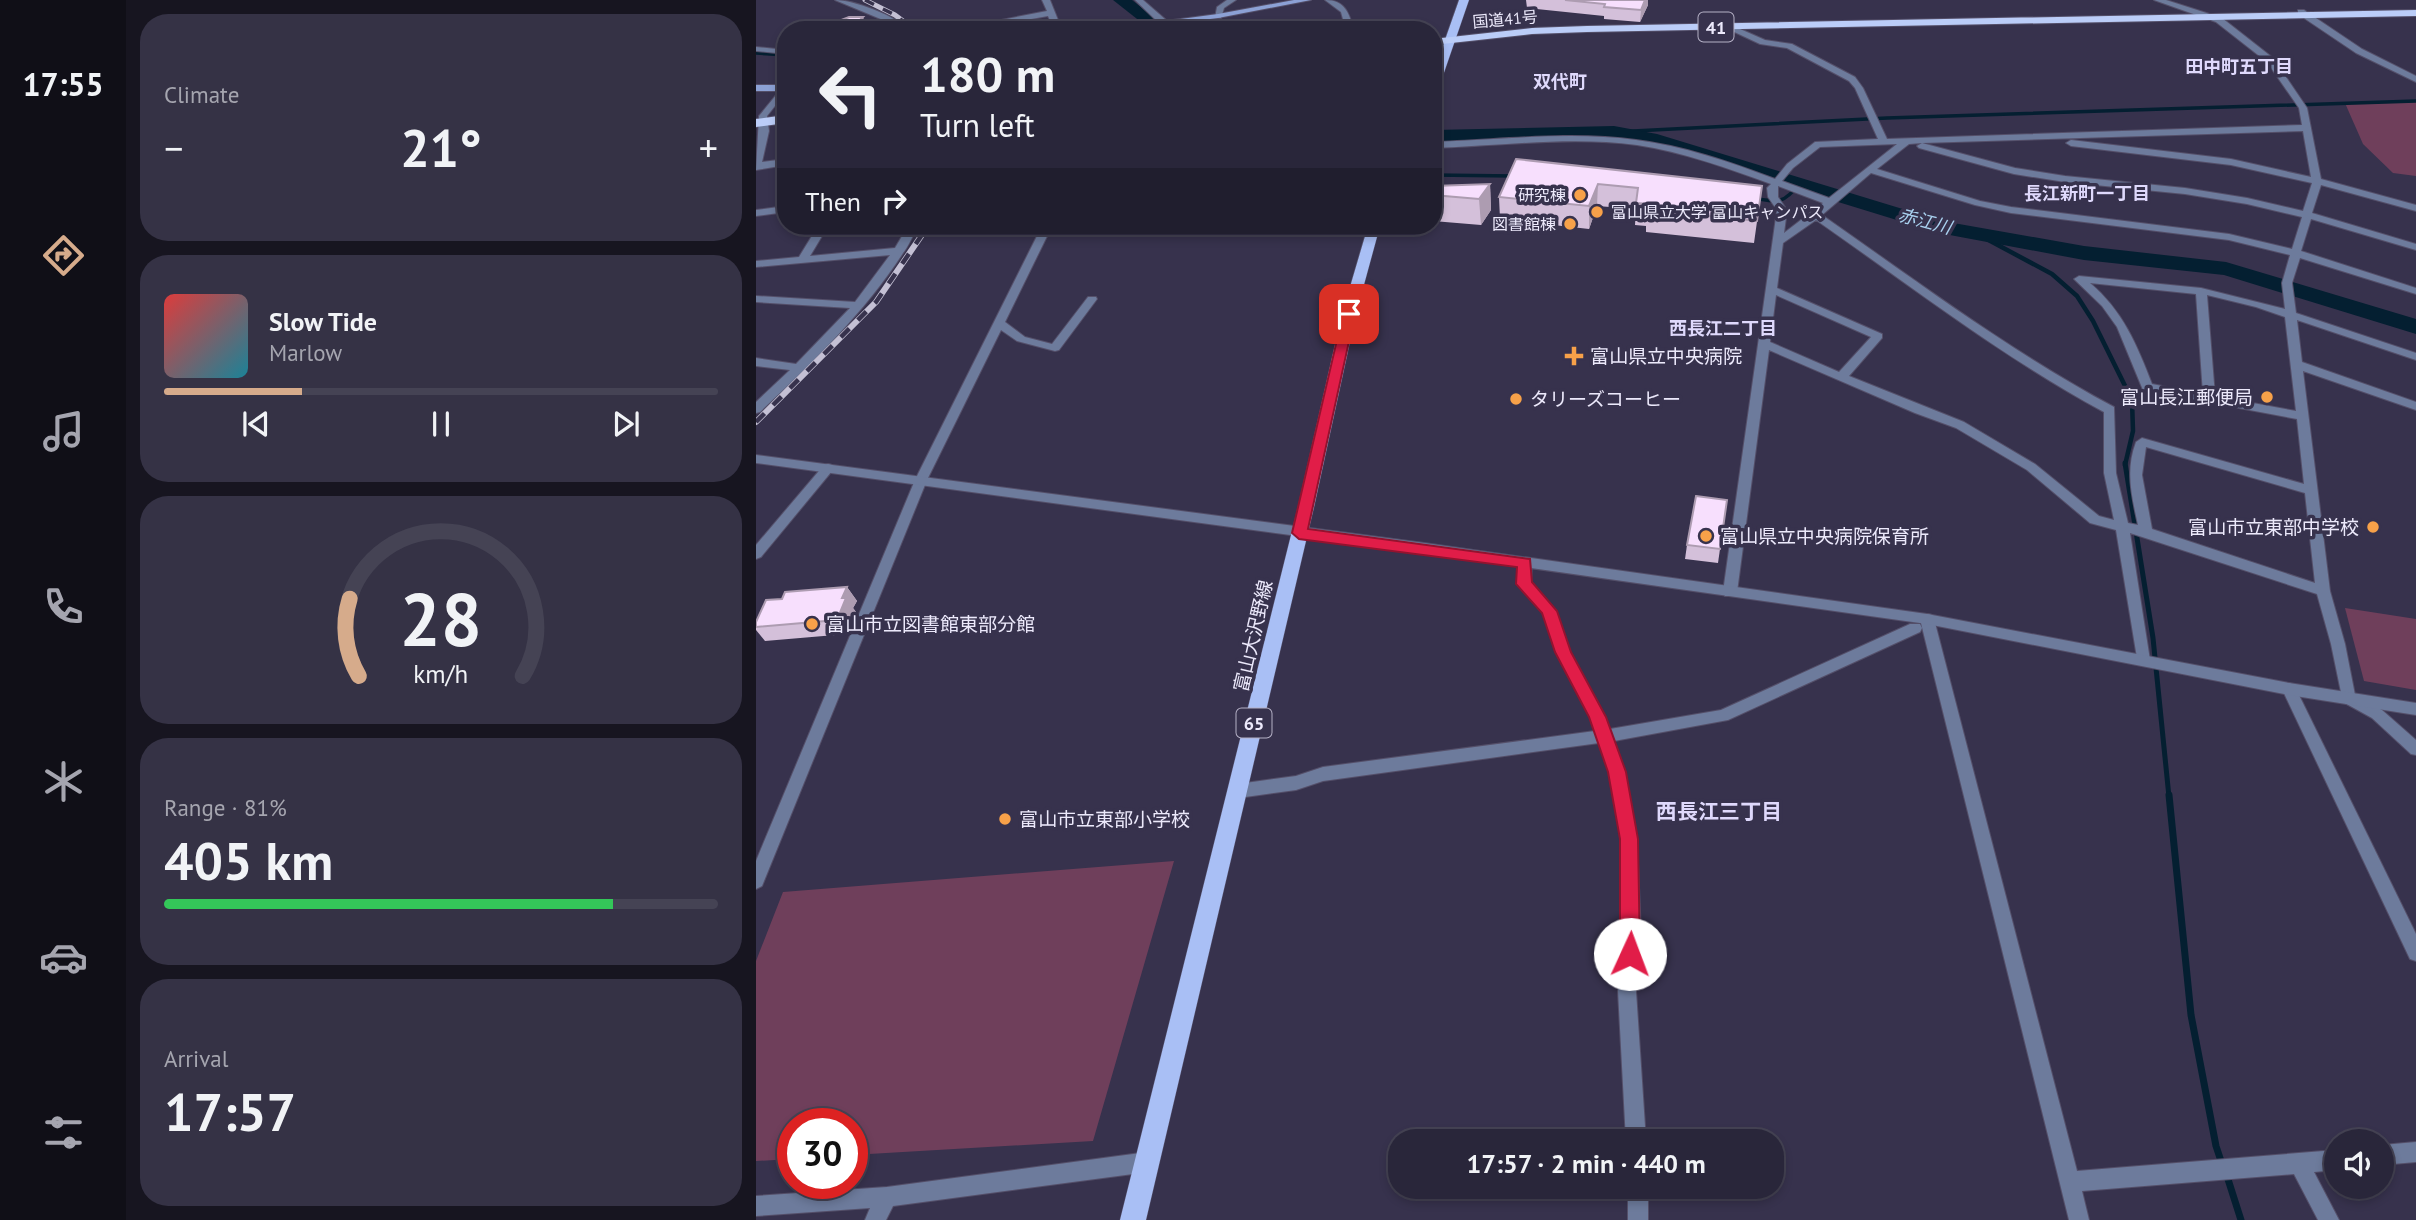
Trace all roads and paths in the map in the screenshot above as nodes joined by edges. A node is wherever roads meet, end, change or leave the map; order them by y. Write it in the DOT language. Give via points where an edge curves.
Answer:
graph roads {
  1 [pos="839,0"];
  2 [pos="1046,0"];
  3 [pos="1139,0"];
  4 [pos="1232,0"];
  5 [pos="1307,0"];
  6 [pos="1329,0"];
  7 [pos="1464,0"];
  8 [pos="2158,0"];
  9 [pos="2416,11"];
  10 [pos="867,12"];
  11 [pos="1051,13"];
  12 [pos="2195,14"];
  13 [pos="2304,14"];
  14 [pos="1218,16"];
  15 [pos="857,17"];
  16 [pos="2214,18"];
  17 [pos="892,21"];
  18 [pos="1005,21"];
  19 [pos="1054,21"];
  20 [pos="1162,21"];
  21 [pos="1172,21"];
  22 [pos="1348,21"];
  23 [pos="1999,21"];
  24 [pos="1731,27"];
  25 [pos="1451,40"];
  26 [pos="1442,41"];
  27 [pos="756,49"];
  28 [pos="777,51"];
  29 [pos="756,55"];
  30 [pos="777,57"];
  31 [pos="1442,65"];
  32 [pos="2416,79"];
  33 [pos="756,88"];
  34 [pos="777,88"];
  35 [pos="777,98"];
  36 [pos="777,120"];
  37 [pos="759,122"];
  38 [pos="2307,128"];
  39 [pos="2024,138"];
  40 [pos="1907,142"];
  41 [pos="1884,143"];
  42 [pos="1442,145"];
  43 [pos="777,163"];
  44 [pos="756,166"];
  45 [pos="1870,170"];
  46 [pos="2317,181"];
  47 [pos="1775,182"];
  48 [pos="1832,202"];
  49 [pos="2416,208"];
  50 [pos="777,210"];
  51 [pos="756,213"];
  52 [pos="1816,215"];
  53 [pos="2307,215"];
  54 [pos="817,235"];
  55 [pos="908,235"];
  56 [pos="1043,235"];
  57 [pos="1371,235"];
  58 [pos="1778,242"];
  59 [pos="2416,247"];
  60 [pos="900,251"];
  61 [pos="2296,253"];
  62 [pos="802,260"];
  63 [pos="756,264"];
  64 [pos="1772,289"];
  65 [pos="2201,291"];
  66 [pos="2416,291"];
  67 [pos="756,299"];
  68 [pos="1092,299"];
  69 [pos="859,304"];
  70 [pos="2290,315"];
  71 [pos="999,323"];
  72 [pos="1764,344"];
  73 [pos="2416,357"];
  74 [pos="756,362"];
  75 [pos="2298,365"];
  76 [pos="799,368"];
  77 [pos="1841,377"];
  78 [pos="2209,397"];
  79 [pos="2416,407"];
  80 [pos="756,409"];
  81 [pos="2301,416"];
  82 [pos="756,459"];
  83 [pos="828,468"];
  84 [pos="921,480"];
  85 [pos="2311,490"];
  86 [pos="2122,526"];
  87 [pos="2146,531"];
  88 [pos="1299,533"];
  89 [pos="756,554"];
  90 [pos="1525,563"];
  91 [pos="2323,591"];
  92 [pos="1730,592"];
  93 [pos="1921,624"];
  94 [pos="2143,660"];
  95 [pos="2289,689"];
  96 [pos="2348,698"];
  97 [pos="2416,709"];
  98 [pos="1604,736"];
  99 [pos="2416,749"];
  100 [pos="1238,792"];
  101 [pos="756,880"];
  102 [pos="2416,953"];
  103 [pos="1635,1129"];
  104 [pos="2416,1152"];
  105 [pos="2394,1155"];
  106 [pos="2324,1161"];
  107 [pos="1148,1162"];
  108 [pos="2299,1163"];
  109 [pos="2069,1182"];
  110 [pos="887,1197"];
  111 [pos="1638,1199"];
  112 [pos="756,1206"];
  113 [pos="875,1220"];
  114 [pos="1133,1220"];
  115 [pos="1638,1220"];
  116 [pos="2079,1220"];
  117 [pos="2329,1220"];
  1 -- 10 [label="street"];
  2 -- 11 [label="street"];
  3 -- 20 [label="street"];
  4 -- 14 [label="street"];
  5 -- 14 [label="main road"];
  6 -- 22 [label="street" via="1345,11"];
  7 -- 25 [label="main road"];
  8 -- 12 [label="street"];
  9 -- 13 [label="highway, 国道41号 / 41"];
  10 -- 15 [label="street"];
  10 -- 17 [label="street"];
  11 -- 18 [label="street"];
  11 -- 19 [label="street"];
  12 -- 13 [label="highway, 国道41号 / 41"];
  12 -- 16 [label="street"];
  12 -- 23 [label="highway, 国道41号 / 41"];
  13 -- 16 [label="highway, 国道41号 / 41"];
  13 -- 32 [label="street" via="2359,51"];
  14 -- 21 [label="main road"];
  16 -- 23 [label="highway, 国道41号 / 41"];
  16 -- 38 [label="street" via="2270,60 2303,108"];
  23 -- 24 [label="highway, 国道41号 / 41"];
  24 -- 25 [label="highway, 国道41号 / 41" via="1546,31"];
  24 -- 41 [label="street" via="1763,42 1789,46 1852,79"];
  25 -- 26 [label="highway, 国道41号 / 41"];
  25 -- 31 [label="main road"];
  27 -- 28 [label="street"];
  29 -- 30 [label="street"];
  33 -- 34 [label="main road"];
  35 -- 37 [label="street"];
  36 -- 37 [label="highway"];
  37 -- 44 [label="street" via="764,131"];
  38 -- 39 [label="street"];
  38 -- 46 [label="street"];
  39 -- 40 [label="street"];
  39 -- 46 [label="street" via="2185,155"];
  40 -- 41 [label="street"];
  40 -- 45 [label="street"];
  40 -- 53 [label="street" via="2014,171 2185,191"];
  41 -- 47 [label="street" via="1818,144"];
  42 -- 47 [label="street" via="1611,140 1675,151"];
  43 -- 44 [label="street"];
  45 -- 48 [label="street"];
  45 -- 61 [label="street" via="2011,211 2230,237"];
  46 -- 49 [label="street"];
  46 -- 53 [label="street"];
  47 -- 48 [label="street"];
  47 -- 58 [label="street" via="1773,197 1782,210"];
  48 -- 52 [label="street"];
  50 -- 51 [label="street"];
  52 -- 58 [label="street"];
  52 -- 86 [label="street" via="2013,352 2110,410 2110,472"];
  53 -- 59 [label="street"];
  53 -- 61 [label="street"];
  54 -- 62 [label="street"];
  55 -- 60 [label="street"];
  56 -- 71 [label="street"];
  57 -- 88 [label="main road, 富山大沢野線 / 65"];
  58 -- 64 [label="street"];
  60 -- 62 [label="street"];
  60 -- 69 [label="street"];
  61 -- 66 [label="street"];
  61 -- 70 [label="street" via="2287,283"];
  62 -- 63 [label="street"];
  64 -- 72 [label="street"];
  64 -- 77 [label="street" via="1878,336"];
  65 -- 70 [label="street"];
  65 -- 78 [label="street"];
  65 -- 78 [label="street" via="2080,279 2116,313 2147,387"];
  67 -- 69 [label="street"];
  68 -- 71 [label="street" via="1055,348 1021,339"];
  69 -- 76 [label="street"];
  70 -- 73 [label="street"];
  70 -- 75 [label="street"];
  71 -- 84 [label="street"];
  72 -- 77 [label="street"];
  72 -- 92 [label="street"];
  74 -- 76 [label="street"];
  75 -- 79 [label="street"];
  75 -- 81 [label="street"];
  76 -- 80 [label="street"];
  77 -- 86 [label="street" via="1960,425 2031,467 2095,520"];
  78 -- 81 [label="street"];
  81 -- 85 [label="street"];
  82 -- 83 [label="street"];
  83 -- 84 [label="street"];
  83 -- 89 [label="street"];
  84 -- 88 [label="street"];
  84 -- 101 [label="street"];
  85 -- 87 [label="street" via="2142,442 2134,476"];
  85 -- 91 [label="street"];
  86 -- 87 [label="street"];
  86 -- 94 [label="street"];
  87 -- 91 [label="street"];
  88 -- 90 [label="street"];
  88 -- 100 [label="main road, 富山大沢野線 / 65"];
  90 -- 92 [label="street"];
  90 -- 98 [label="street" via="1524,584 1549,611 1563,652"];
  91 -- 96 [label="street"];
  92 -- 93 [label="street"];
  93 -- 94 [label="street"];
  93 -- 98 [label="street" via="1723,716"];
  93 -- 109 [label="street"];
  94 -- 95 [label="street"];
  95 -- 96 [label="street"];
  95 -- 102 [label="street"];
  96 -- 97 [label="street"];
  96 -- 99 [label="street" via="2376,714"];
  98 -- 100 [label="street" via="1322,774"];
  98 -- 103 [label="street" via="1617,772 1629,839 1632,935 1627,991"];
  100 -- 107 [label="main road, 富山大沢野線 / 65"];
  104 -- 105 [label="street"];
  106 -- 108 [label="street"];
  107 -- 110 [label="street"];
  107 -- 114 [label="main road, 富山大沢野線 / 65"];
  108 -- 109 [label="street"];
  108 -- 117 [label="street"];
  109 -- 116 [label="street"];
  110 -- 112 [label="street"];
  110 -- 113 [label="street"];
  111 -- 115 [label="street"];
}
